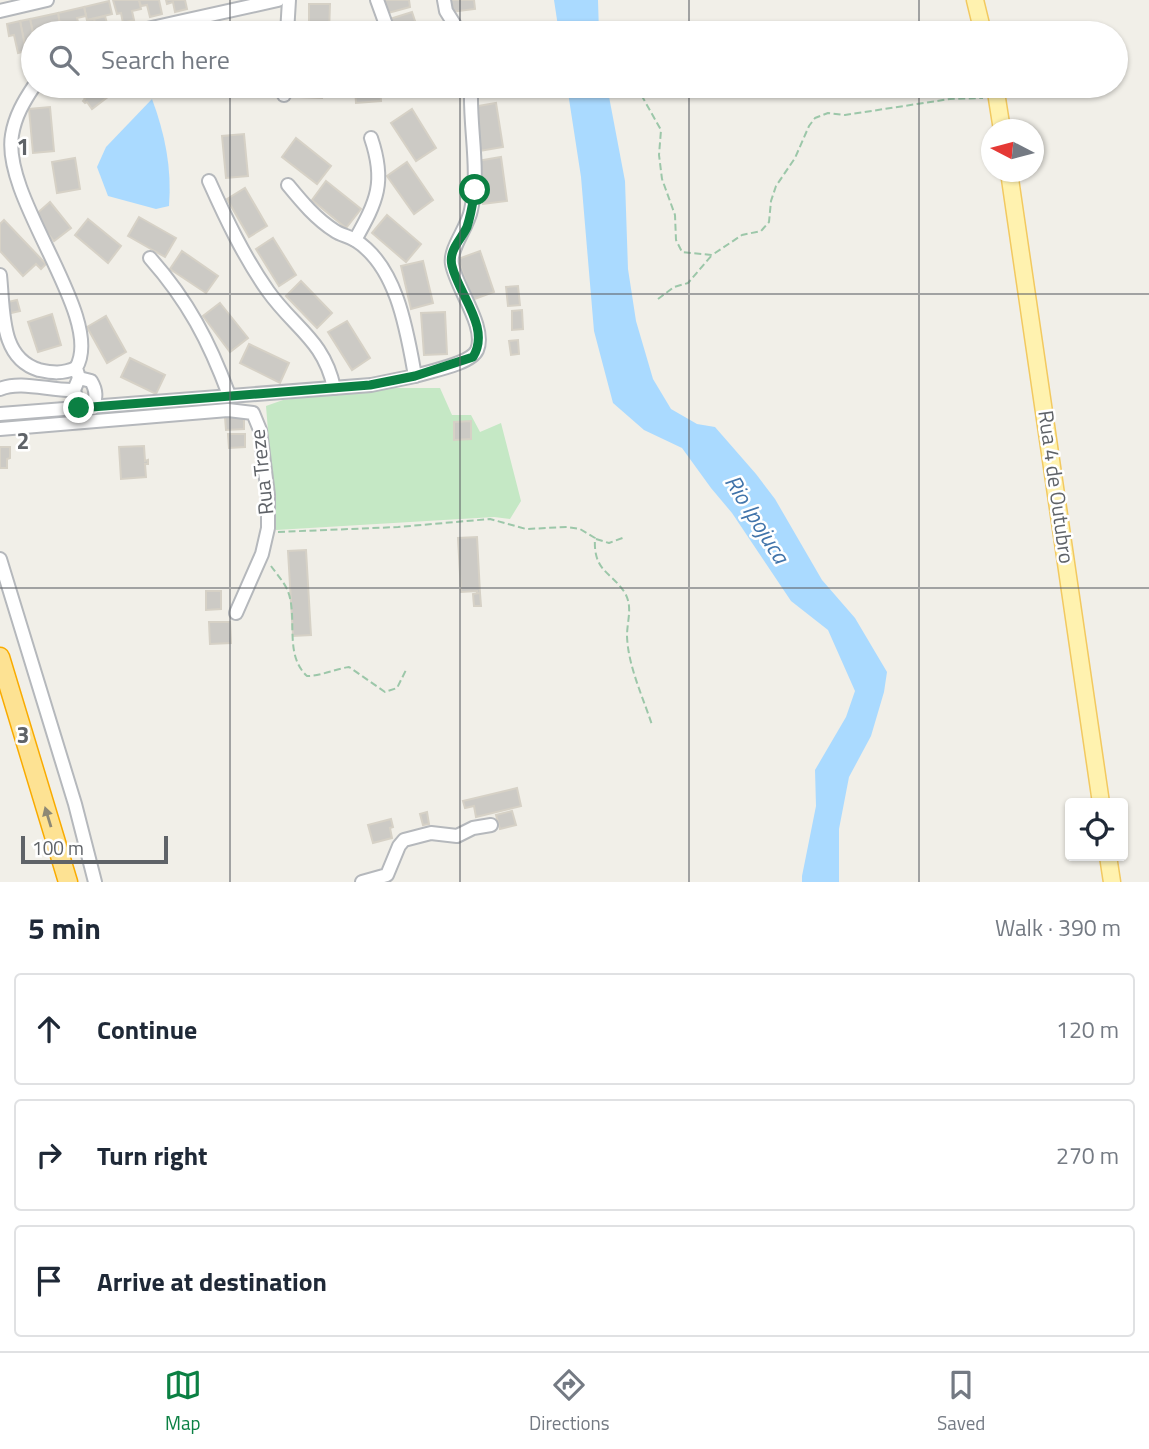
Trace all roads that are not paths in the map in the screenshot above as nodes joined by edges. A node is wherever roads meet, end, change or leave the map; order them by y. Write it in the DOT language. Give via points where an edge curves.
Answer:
graph roads {
  1 [pos="278,0"];
  2 [pos="289,0"];
  3 [pos="377,0"];
  4 [pos="444,0"];
  5 [pos="975,0"];
  6 [pos="42,1"];
  7 [pos="0,10"];
  8 [pos="183,21"];
  9 [pos="288,21"];
  10 [pos="385,21"];
  11 [pos="452,21"];
  12 [pos="980,21"];
  13 [pos="26,98"];
  14 [pos="471,98"];
  15 [pos="997,98"];
  16 [pos="1000,119"];
  17 [pos="371,138"];
  18 [pos="209,181"];
  19 [pos="1010,182"];
  20 [pos="288,185"];
  21 [pos="355,240"];
  22 [pos="150,258"];
  23 [pos="0,275"];
  24 [pos="0,305"];
  25 [pos="415,376"];
  26 [pos="76,379"];
  27 [pos="26,386"];
  28 [pos="334,388"];
  29 [pos="0,389"];
  30 [pos="229,395"];
  31 [pos="86,408"];
  32 [pos="29,410"];
  33 [pos="0,414"];
  34 [pos="0,429"];
  35 [pos="0,559"];
  36 [pos="236,613"];
  37 [pos="0,657"];
  38 [pos="1100,798"];
  39 [pos="491,825"];
  40 [pos="1109,861"];
  41 [pos="68,882"];
  42 [pos="95,882"];
  43 [pos="362,882"];
  44 [pos="1112,882"];
  1 -- 8 [label="street"];
  2 -- 9 [label="street"];
  3 -- 10 [label="street"];
  4 -- 11 [label="street"];
  5 -- 12 [label="main road"];
  6 -- 7 [label="street"];
  13 -- 26 [label="street" via="11,136 13,166 73,309 81,340"];
  14 -- 25 [label="street" via="475,190 451,264 480,335 478,348 462,362"];
  15 -- 16 [label="main road"];
  17 -- 21 [label="street" via="377,155 378,189"];
  18 -- 28 [label="street" via="256,274 326,359"];
  19 -- 38 [label="main road, Rua 4 de Outubro"];
  20 -- 21 [label="street" via="336,232"];
  21 -- 25 [label="street" via="370,253 398,301"];
  22 -- 30 [label="street" via="205,334"];
  23 -- 24 [label="street"];
  24 -- 26 [label="street" via="8,352 17,361"];
  25 -- 28 [label="street"];
  26 -- 27 [label="street" via="52,390"];
  26 -- 31 [label="street"];
  26 -- 31 [label="street" via="91,381 95,388 96,395"];
  27 -- 29 [label="street"];
  27 -- 32 [label="street" via="31,396"];
  28 -- 30 [label="street"];
  30 -- 31 [label="street"];
  31 -- 32 [label="street"];
  32 -- 33 [label="street"];
  34 -- 36 [label="street, Rua Treze" via="228,410 253,413 260,430 268,528 262,554"];
  35 -- 42 [label="street"];
  41 -- 37 [label="highway, one-way"];
  39 -- 43 [label="street" via="457,835 431,833 404,840 387,876"];
  40 -- 44 [label="main road"];
}
